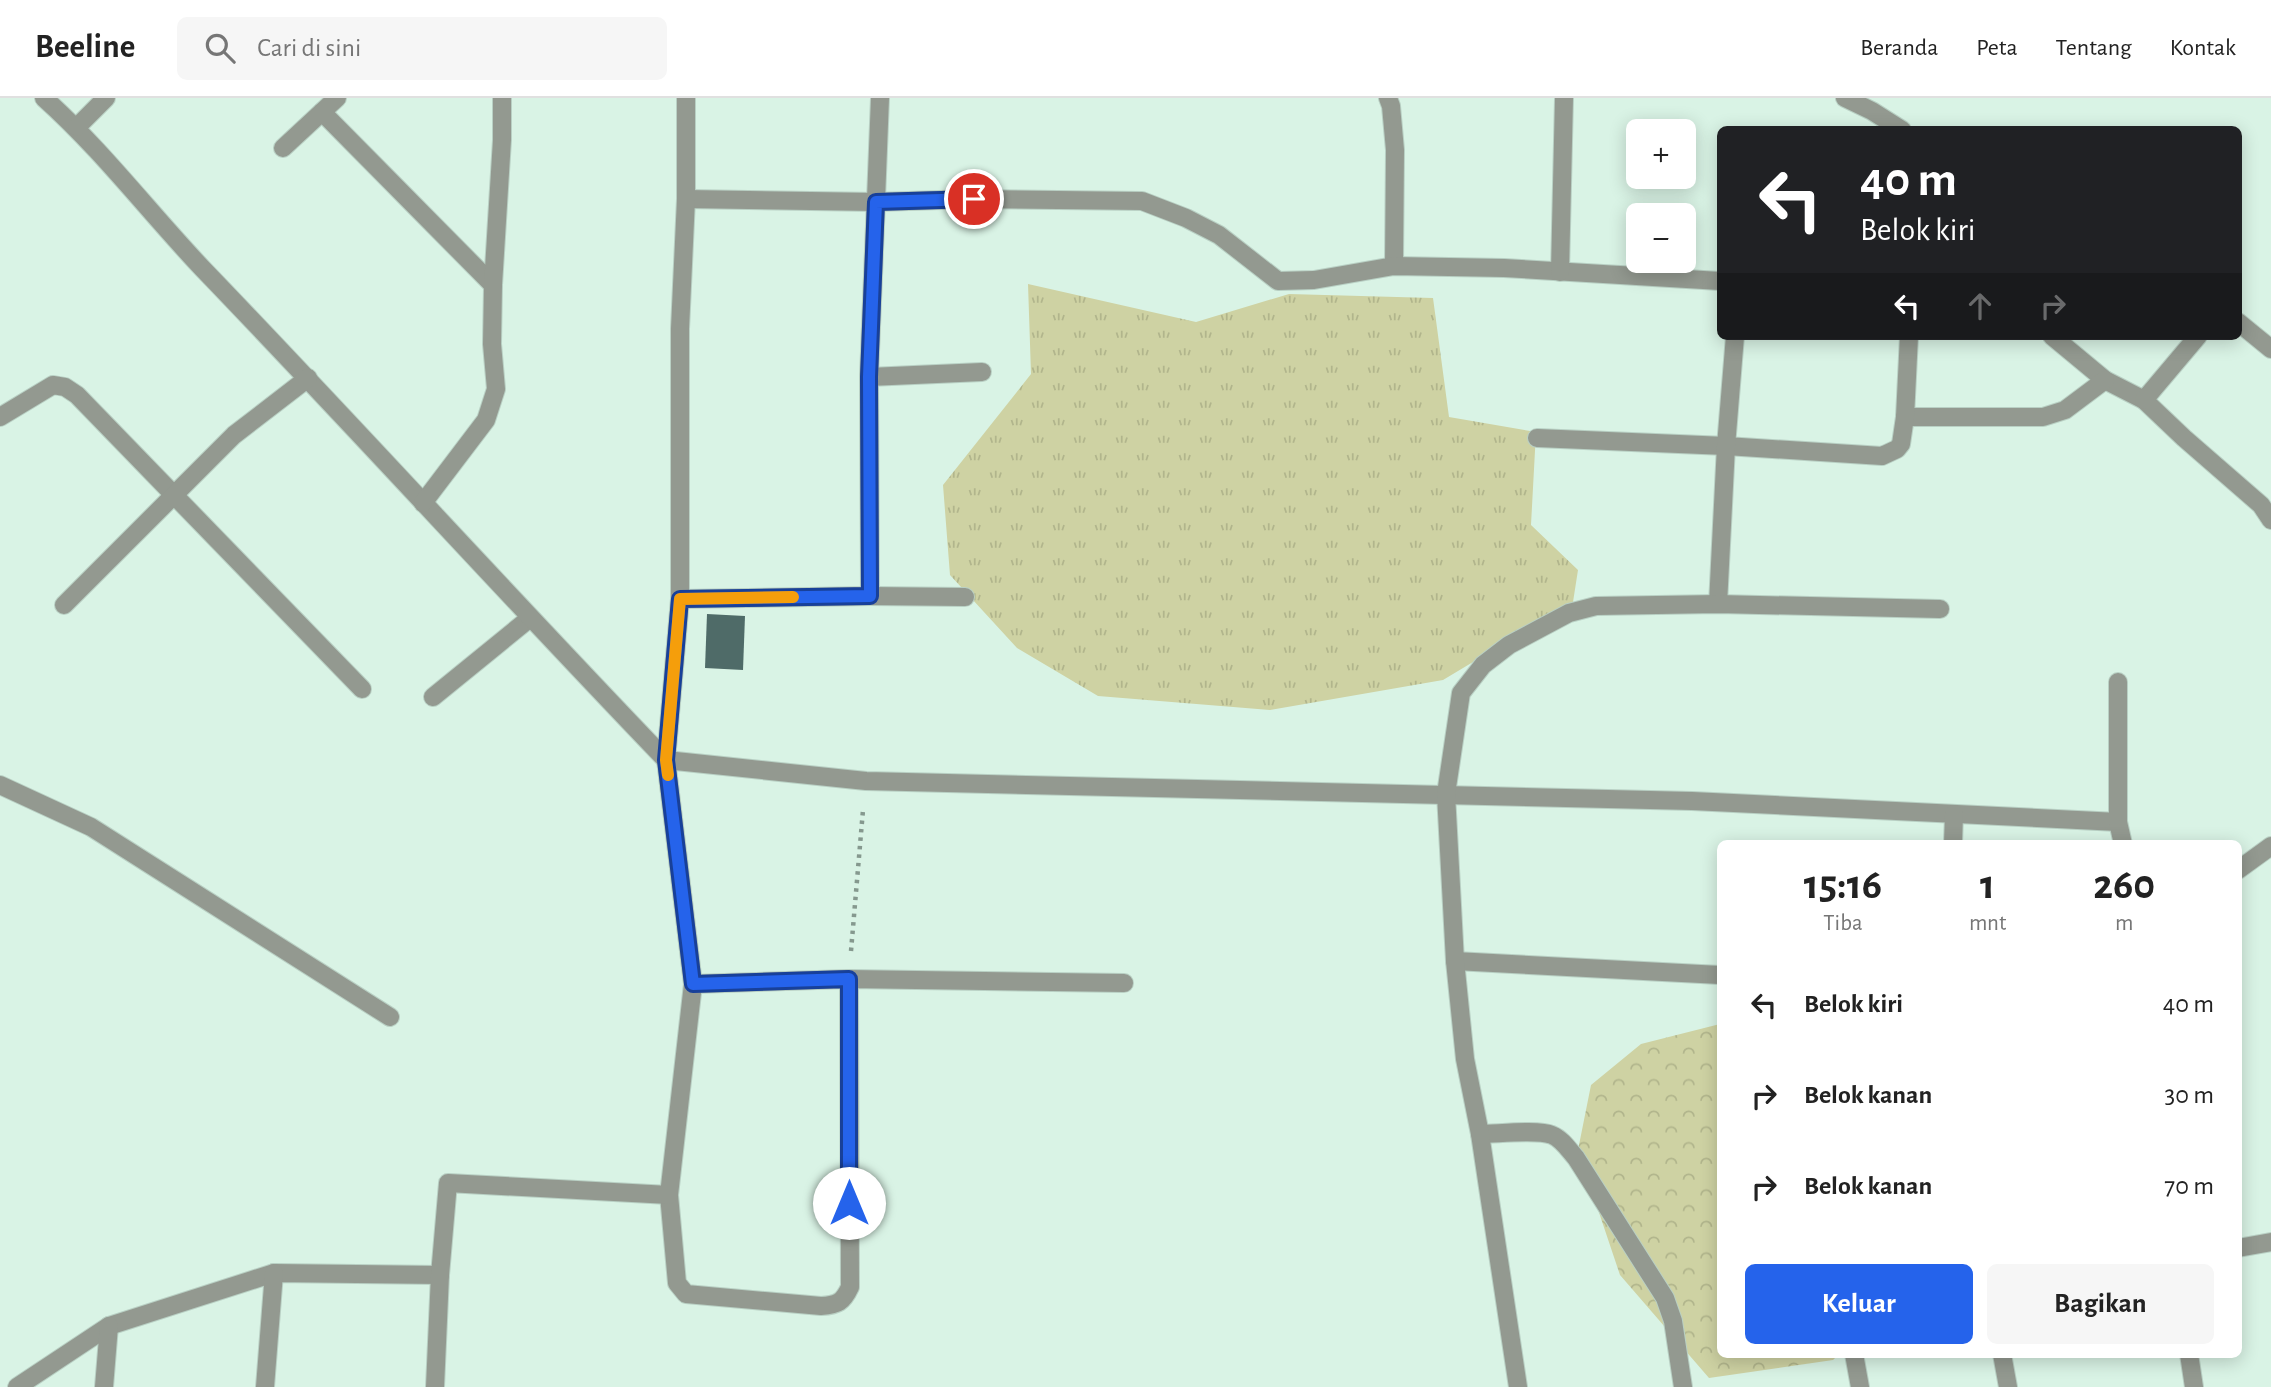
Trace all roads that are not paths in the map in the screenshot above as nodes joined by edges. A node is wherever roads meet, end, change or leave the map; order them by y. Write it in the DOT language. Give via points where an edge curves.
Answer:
graph roads {
  1 [pos="44,98"];
  2 [pos="106,98"];
  3 [pos="337,98"];
  4 [pos="502,98"];
  5 [pos="686,98"];
  6 [pos="880,98"];
  7 [pos="1388,98"];
  8 [pos="1564,98"];
  9 [pos="1845,98"];
  10 [pos="322,111"];
  11 [pos="1896,126"];
  12 [pos="77,127"];
  13 [pos="283,148"];
  14 [pos="686,199"];
  15 [pos="876,202"];
  16 [pos="1394,267"];
  17 [pos="1560,272"];
  18 [pos="1717,281"];
  19 [pos="493,285"];
  20 [pos="2242,325"];
  21 [pos="1735,340"];
  22 [pos="1909,340"];
  23 [pos="2057,340"];
  24 [pos="2195,340"];
  25 [pos="2271,349"];
  26 [pos="982,372"];
  27 [pos="869,377"];
  28 [pos="308,378"];
  29 [pos="2105,380"];
  30 [pos="2144,400"];
  31 [pos="0,417"];
  32 [pos="1905,417"];
  33 [pos="1537,438"];
  34 [pos="1726,446"];
  35 [pos="174,495"];
  36 [pos="423,503"];
  37 [pos="2271,520"];
  38 [pos="870,596"];
  39 [pos="965,597"];
  40 [pos="680,599"];
  41 [pos="1718,604"];
  42 [pos="64,606"];
  43 [pos="1940,610"];
  44 [pos="530,618"];
  45 [pos="2118,682"];
  46 [pos="362,689"];
  47 [pos="433,697"];
  48 [pos="666,760"];
  49 [pos="0,785"];
  50 [pos="1446,794"];
  51 [pos="1954,814"];
  52 [pos="2118,822"];
  53 [pos="1953,840"];
  54 [pos="2122,840"];
  55 [pos="2271,846"];
  56 [pos="2242,867"];
  57 [pos="1455,961"];
  58 [pos="1717,975"];
  59 [pos="849,979"];
  60 [pos="1124,983"];
  61 [pos="693,984"];
  62 [pos="390,1017"];
  63 [pos="1480,1134"];
  64 [pos="669,1195"];
  65 [pos="2271,1242"];
  66 [pos="2242,1247"];
  67 [pos="274,1272"];
  68 [pos="440,1275"];
  69 [pos="109,1326"];
  70 [pos="1855,1358"];
  71 [pos="2003,1358"];
  72 [pos="2190,1358"];
  73 [pos="17,1387"];
  74 [pos="104,1387"];
  75 [pos="265,1387"];
  76 [pos="435,1387"];
  77 [pos="1518,1387"];
  78 [pos="1683,1387"];
  79 [pos="1860,1387"];
  80 [pos="2008,1387"];
  81 [pos="2194,1387"];
  1 -- 12 [label="street"];
  2 -- 12 [label="street"];
  3 -- 10 [label="street"];
  4 -- 19 [label="street"];
  5 -- 14 [label="street"];
  6 -- 15 [label="street"];
  7 -- 16 [label="street" via="1395,150"];
  8 -- 17 [label="street"];
  9 -- 11 [label="street"];
  10 -- 13 [label="street"];
  10 -- 19 [label="street"];
  12 -- 28 [label="street" via="182,247"];
  14 -- 15 [label="street"];
  14 -- 40 [label="street" via="680,329"];
  15 -- 16 [label="street" via="1142,201 1219,235 1278,281"];
  15 -- 27 [label="street"];
  16 -- 17 [label="street"];
  17 -- 18 [label="street"];
  19 -- 36 [label="street" via="496,388 486,420"];
  20 -- 25 [label="street"];
  21 -- 34 [label="street"];
  22 -- 32 [label="street"];
  23 -- 29 [label="street"];
  24 -- 30 [label="street"];
  26 -- 27 [label="street"];
  27 -- 38 [label="street"];
  28 -- 35 [label="street" via="234,435"];
  28 -- 36 [label="street"];
  29 -- 30 [label="street"];
  29 -- 32 [label="street" via="2065,410 2043,417"];
  30 -- 37 [label="street" via="2261,505"];
  31 -- 35 [label="street" via="53,385 65,387"];
  32 -- 34 [label="street" via="1901,444 1882,456"];
  33 -- 34 [label="street"];
  34 -- 41 [label="street"];
  35 -- 42 [label="street"];
  35 -- 46 [label="street"];
  36 -- 44 [label="street"];
  38 -- 39 [label="street"];
  38 -- 40 [label="street"];
  40 -- 48 [label="street"];
  41 -- 43 [label="street"];
  41 -- 50 [label="street" via="1596,606 1569,613 1509,645 1483,665 1461,693"];
  44 -- 47 [label="street"];
  44 -- 48 [label="street"];
  45 -- 52 [label="street"];
  48 -- 50 [label="street" via="866,781"];
  48 -- 61 [label="street"];
  49 -- 62 [label="street" via="91,827"];
  50 -- 51 [label="street"];
  50 -- 57 [label="street"];
  51 -- 52 [label="street"];
  51 -- 53 [label="street"];
  52 -- 54 [label="street"];
  55 -- 56 [label="street"];
  57 -- 58 [label="street"];
  57 -- 63 [label="street" via="1465,1059"];
  59 -- 60 [label="street"];
  59 -- 61 [label="street"];
  59 -- 64 [label="street" via="850,1287 845,1299 837,1305 821,1306 686,1294 677,1283"];
  61 -- 64 [label="street"];
  63 -- 77 [label="street"];
  63 -- 78 [label="street" via="1554,1135 1570,1151 1665,1298"];
  64 -- 68 [label="street" via="448,1184"];
  65 -- 66 [label="street"];
  67 -- 68 [label="street"];
  67 -- 69 [label="street"];
  67 -- 75 [label="street"];
  68 -- 76 [label="street"];
  69 -- 73 [label="street"];
  69 -- 74 [label="street"];
  70 -- 79 [label="street"];
  71 -- 80 [label="street"];
  72 -- 81 [label="street"];
}
